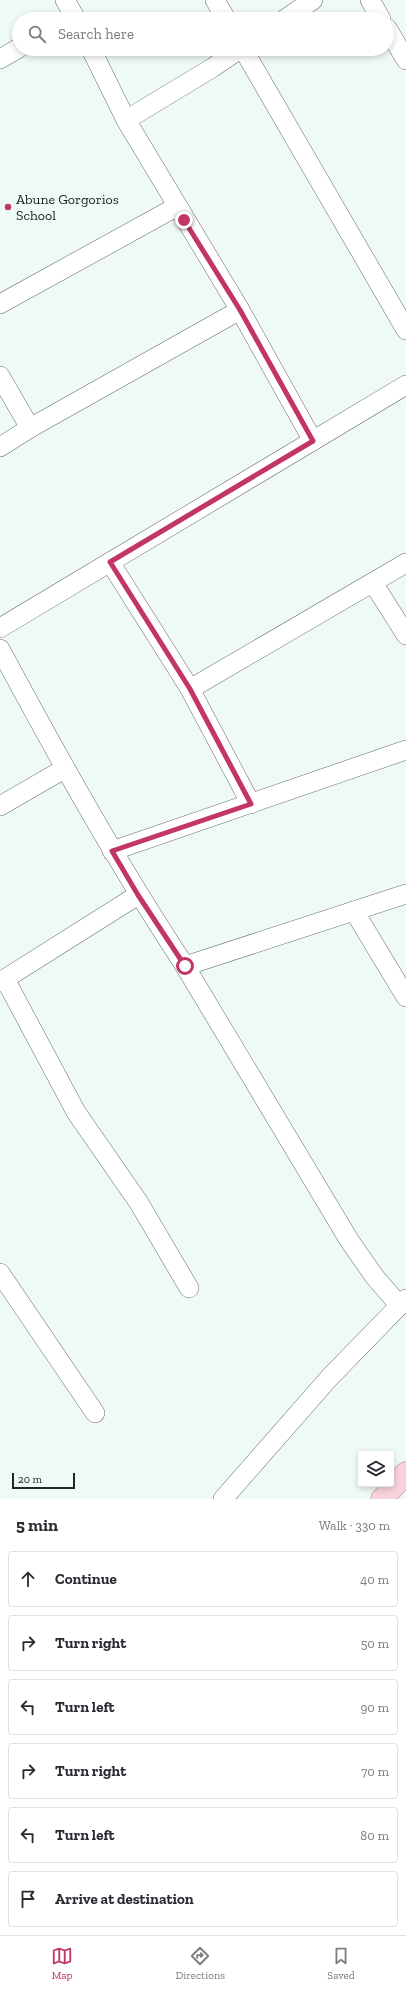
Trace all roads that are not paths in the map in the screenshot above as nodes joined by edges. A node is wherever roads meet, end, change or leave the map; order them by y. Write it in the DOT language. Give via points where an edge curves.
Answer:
graph roads {
  1 [pos="65,0"];
  2 [pos="215,0"];
  3 [pos="313,0"];
  4 [pos="370,0"];
  5 [pos="71,12"];
  6 [pos="222,12"];
  7 [pos="295,12"];
  8 [pos="377,12"];
  9 [pos="394,40"];
  10 [pos="12,52"];
  11 [pos="94,56"];
  12 [pos="230,56"];
  13 [pos="247,56"];
  14 [pos="0,59"];
  15 [pos="406,60"];
  16 [pos="126,120"];
  17 [pos="176,206"];
  18 [pos="0,304"];
  19 [pos="240,310"];
  20 [pos="406,330"];
  21 [pos="0,376"];
  22 [pos="406,385"];
  23 [pos="30,428"];
  24 [pos="313,441"];
  25 [pos="0,447"];
  26 [pos="110,562"];
  27 [pos="406,563"];
  28 [pos="374,583"];
  29 [pos="0,628"];
  30 [pos="406,635"];
  31 [pos="0,649"];
  32 [pos="190,689"];
  33 [pos="406,750"];
  34 [pos="64,770"];
  35 [pos="251,804"];
  36 [pos="0,806"];
  37 [pos="112,851"];
  38 [pos="406,894"];
  39 [pos="138,895"];
  40 [pos="354,911"];
  41 [pos="185,966"];
  42 [pos="2,980"];
  43 [pos="406,997"];
  44 [pos="0,1273"];
  45 [pos="189,1288"];
  46 [pos="403,1302"];
  47 [pos="95,1413"];
  48 [pos="406,1473"];
  49 [pos="223,1499"];
  50 [pos="382,1499"];
  1 -- 5 [label="street"];
  2 -- 6 [label="street"];
  3 -- 7 [label="street"];
  4 -- 8 [label="street"];
  9 -- 15 [label="street"];
  10 -- 14 [label="street"];
  11 -- 16 [label="street"];
  12 -- 16 [label="street"];
  13 -- 20 [label="street"];
  16 -- 17 [label="street"];
  17 -- 18 [label="street"];
  17 -- 19 [label="street"];
  19 -- 23 [label="street"];
  19 -- 24 [label="street"];
  21 -- 23 [label="street"];
  22 -- 24 [label="street"];
  23 -- 25 [label="street"];
  24 -- 26 [label="street"];
  26 -- 29 [label="street"];
  26 -- 32 [label="street"];
  27 -- 28 [label="street"];
  28 -- 30 [label="street"];
  28 -- 32 [label="street"];
  31 -- 34 [label="street"];
  32 -- 35 [label="street"];
  33 -- 35 [label="street"];
  34 -- 36 [label="street"];
  34 -- 37 [label="street"];
  35 -- 37 [label="street"];
  37 -- 39 [label="street"];
  38 -- 40 [label="street"];
  39 -- 41 [label="street"];
  39 -- 42 [label="street"];
  40 -- 41 [label="street"];
  40 -- 43 [label="street"];
  41 -- 46 [label="street" via="349,1240 374,1276"];
  42 -- 45 [label="street" via="76,1112 139,1203"];
  44 -- 47 [label="street"];
  46 -- 49 [label="street" via="330,1378"];
  48 -- 50 [label="main road"];
}
